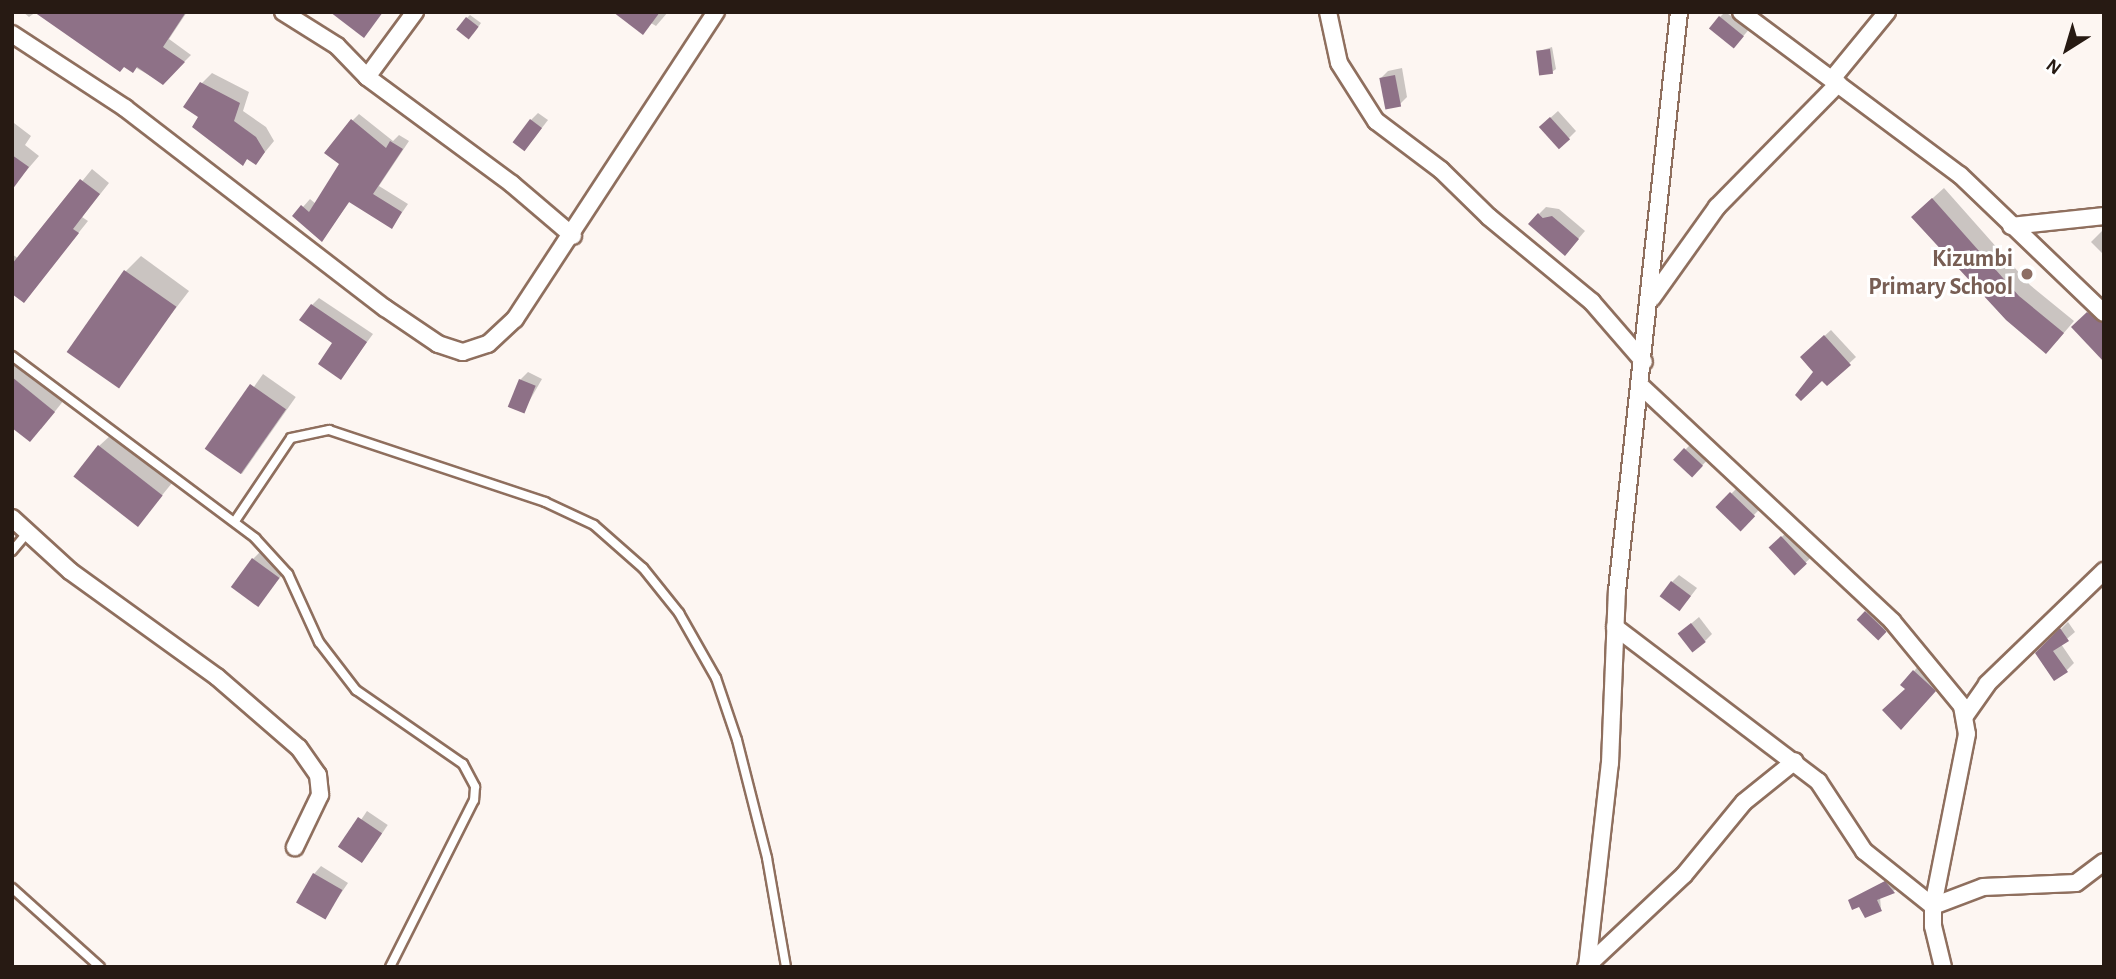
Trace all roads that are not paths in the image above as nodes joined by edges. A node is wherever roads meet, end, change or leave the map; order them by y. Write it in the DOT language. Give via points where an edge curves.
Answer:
graph roads {
  1 [pos="283,12"];
  2 [pos="415,12"];
  3 [pos="716,12"];
  4 [pos="1328,12"];
  5 [pos="1679,12"];
  6 [pos="1741,12"];
  7 [pos="1887,12"];
  8 [pos="12,34"];
  9 [pos="367,77"];
  10 [pos="1835,82"];
  11 [pos="2104,216"];
  12 [pos="2011,226"];
  13 [pos="573,236"];
  14 [pos="1651,300"];
  15 [pos="2104,313"];
  16 [pos="12,356"];
  17 [pos="1644,362"];
  18 [pos="1641,386"];
  19 [pos="12,518"];
  20 [pos="236,522"];
  21 [pos="29,531"];
  22 [pos="12,551"];
  23 [pos="2104,571"];
  24 [pos="1615,627"];
  25 [pos="1965,716"];
  26 [pos="1795,761"];
  27 [pos="295,847"];
  28 [pos="2104,862"];
  29 [pos="12,888"];
  30 [pos="1933,906"];
  31 [pos="1587,966"];
  32 [pos="100,967"];
  33 [pos="390,967"];
  34 [pos="786,967"];
  35 [pos="1943,967"];
  1 -- 9 [label="street" via="337,46"];
  2 -- 9 [label="street"];
  3 -- 13 [label="street"];
  4 -- 17 [label="street" via="1339,63 1377,121 1441,170 1489,217 1592,302"];
  5 -- 14 [label="street"];
  6 -- 10 [label="street"];
  7 -- 10 [label="street"];
  8 -- 13 [label="street" via="125,108 438,344 463,352 488,344 515,319"];
  9 -- 13 [label="street" via="512,184"];
  10 -- 12 [label="street" via="1960,175"];
  10 -- 14 [label="street" via="1717,207"];
  11 -- 12 [label="street"];
  12 -- 15 [label="street"];
  14 -- 17 [label="street"];
  16 -- 20 [label="lane"];
  17 -- 18 [label="street"];
  18 -- 24 [label="street"];
  18 -- 25 [label="street" via="1892,621 1951,688"];
  19 -- 21 [label="street"];
  20 -- 33 [label="lane" via="288,574 319,642 356,690 463,764 475,787 474,800"];
  20 -- 34 [label="lane" via="292,438 330,430 545,502 594,525 658,586 716,678 767,858"];
  21 -- 22 [label="lane"];
  21 -- 27 [label="street" via="71,571 217,677 299,748 317,775 320,795"];
  23 -- 25 [label="street" via="1987,684"];
  24 -- 26 [label="street"];
  24 -- 31 [label="street" via="1610,763"];
  25 -- 30 [label="street" via="1967,734"];
  26 -- 30 [label="street" via="1835,803 1864,851"];
  26 -- 31 [label="street" via="1744,802 1684,875"];
  28 -- 30 [label="street" via="2076,883 1983,887"];
  29 -- 32 [label="lane"];
  30 -- 35 [label="street"];
}
